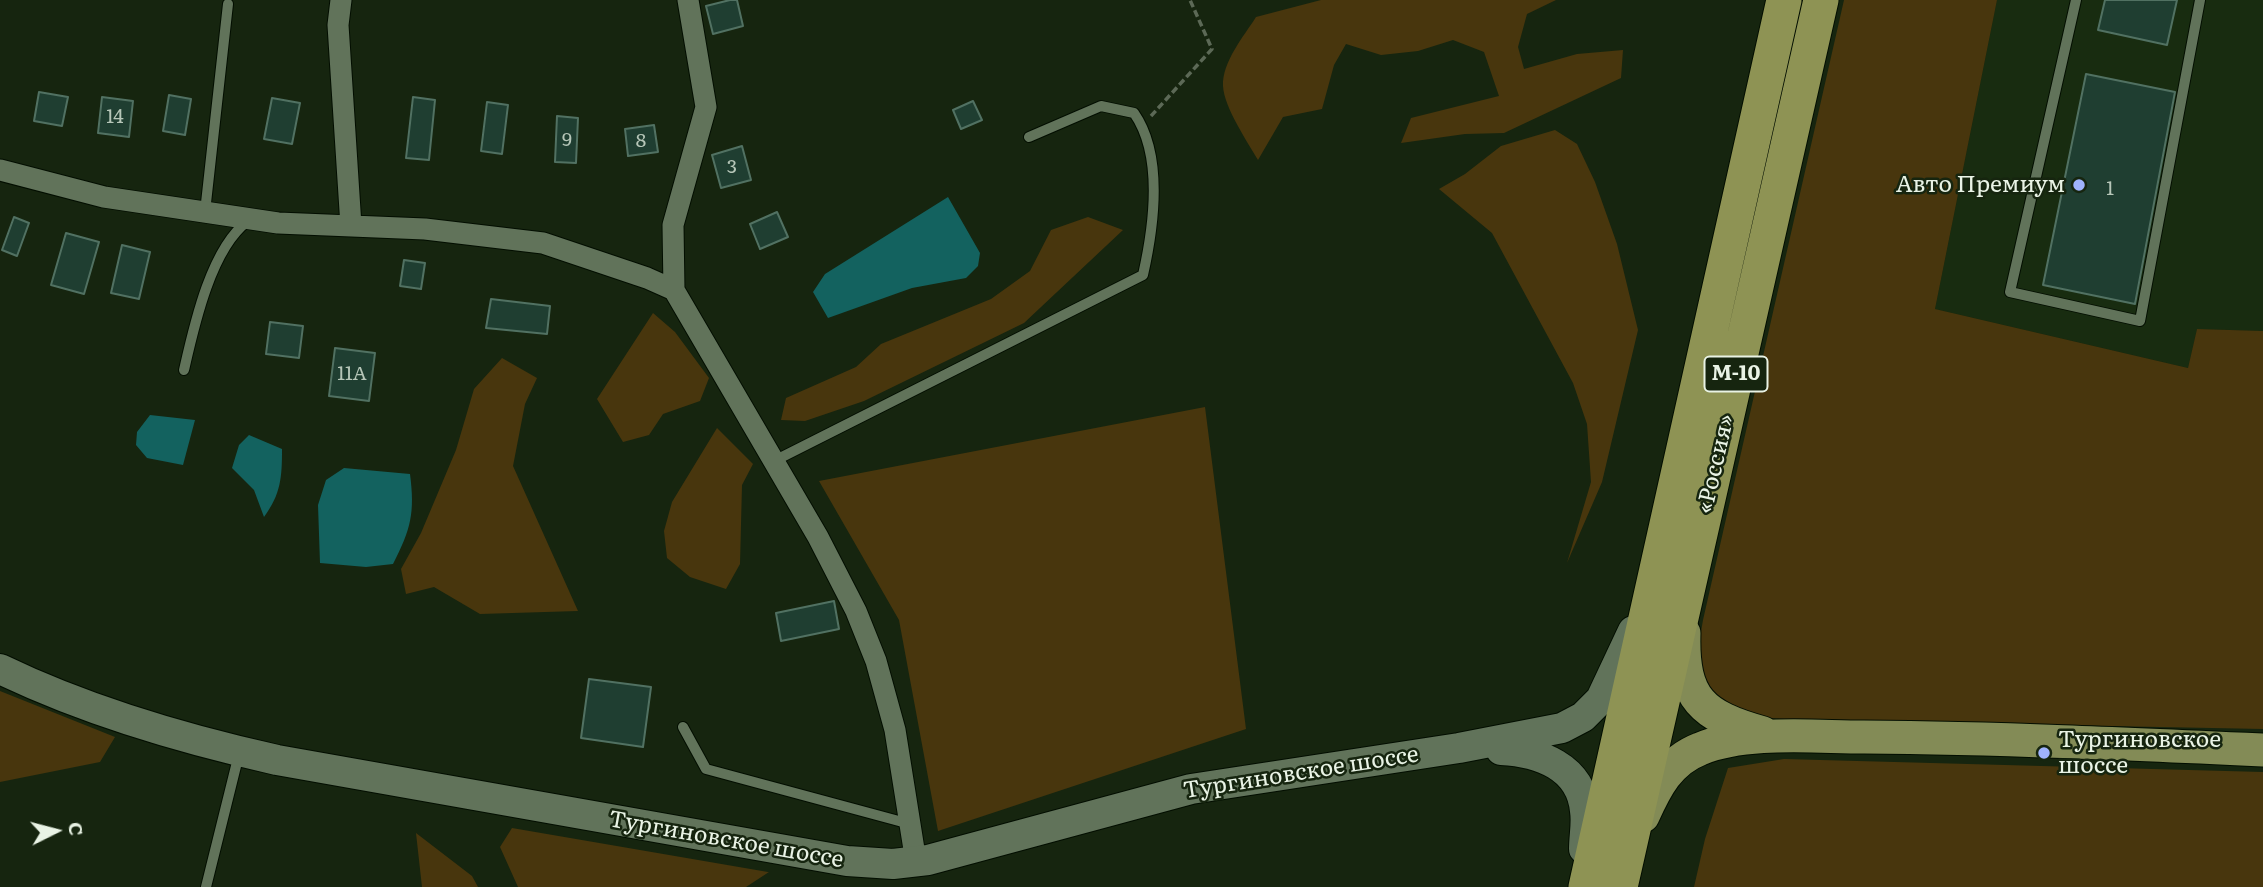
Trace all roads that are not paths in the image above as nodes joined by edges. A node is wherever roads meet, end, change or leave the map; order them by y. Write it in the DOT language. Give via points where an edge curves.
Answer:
graph roads {
  1 [pos="341,0"];
  2 [pos="688,0"];
  3 [pos="1784,0"];
  4 [pos="1821,0"];
  5 [pos="2076,0"];
  6 [pos="2200,0"];
  7 [pos="228,4"];
  8 [pos="1029,136"];
  9 [pos="0,170"];
  10 [pos="205,212"];
  11 [pos="250,219"];
  12 [pos="351,226"];
  13 [pos="674,290"];
  14 [pos="184,370"];
  15 [pos="774,461"];
  16 [pos="1652,589"];
  17 [pos="1686,597"];
  18 [pos="0,669"];
  19 [pos="683,727"];
  20 [pos="1776,737"];
  21 [pos="1459,748"];
  22 [pos="2263,750"];
  23 [pos="240,752"];
  24 [pos="910,824"];
  25 [pos="1630,843"];
  26 [pos="916,862"];
  27 [pos="206,887"];
  28 [pos="1584,887"];
  29 [pos="1620,887"];
  1 -- 12 [label="street" via="338,25"];
  2 -- 13 [label="street" via="706,107 673,225"];
  3 -- 16 [label="highway, «Россия» / М-10"];
  4 -- 17 [label="highway, «Россия» / М-10"];
  5 -- 6 [label="lane" via="2010,292 2140,321"];
  7 -- 10 [label="lane"];
  8 -- 15 [label="lane" via="1101,106 1134,113 1150,144 1151,240 1143,275"];
  9 -- 10 [label="street" via="104,197"];
  10 -- 11 [label="street"];
  11 -- 12 [label="street"];
  11 -- 14 [label="lane" via="237,229 218,266 197,317"];
  12 -- 13 [label="street" via="425,229 543,243"];
  13 -- 15 [label="street"];
  15 -- 24 [label="street" via="844,586 876,661 895,730"];
  16 -- 21 [label="main road, Тургиновское шоссе" via="1609,685 1590,712 1553,731"];
  16 -- 28 [label="highway, «Россия» / М-10"];
  17 -- 20 [label="main road" via="1684,665 1694,694 1722,720"];
  17 -- 25 [label="highway, «Россия» / М-10"];
  18 -- 23 [label="main road, Тургиновское шоссе" via="94,708"];
  19 -- 24 [label="lane" via="706,769"];
  20 -- 22 [label="main road" via="1967,738"];
  20 -- 25 [label="main road" via="1712,745 1680,760 1657,786"];
  21 -- 26 [label="main road, Тургиновское шоссе" via="1191,789"];
  21 -- 28 [label="main road, Тургиновское шоссе" via="1529,751 1552,761 1571,777 1586,811"];
  23 -- 26 [label="main road, Тургиновское шоссе" via="847,861"];
  23 -- 27 [label="lane"];
  24 -- 26 [label="street"];
  25 -- 29 [label="highway, «Россия» / М-10"];
}
